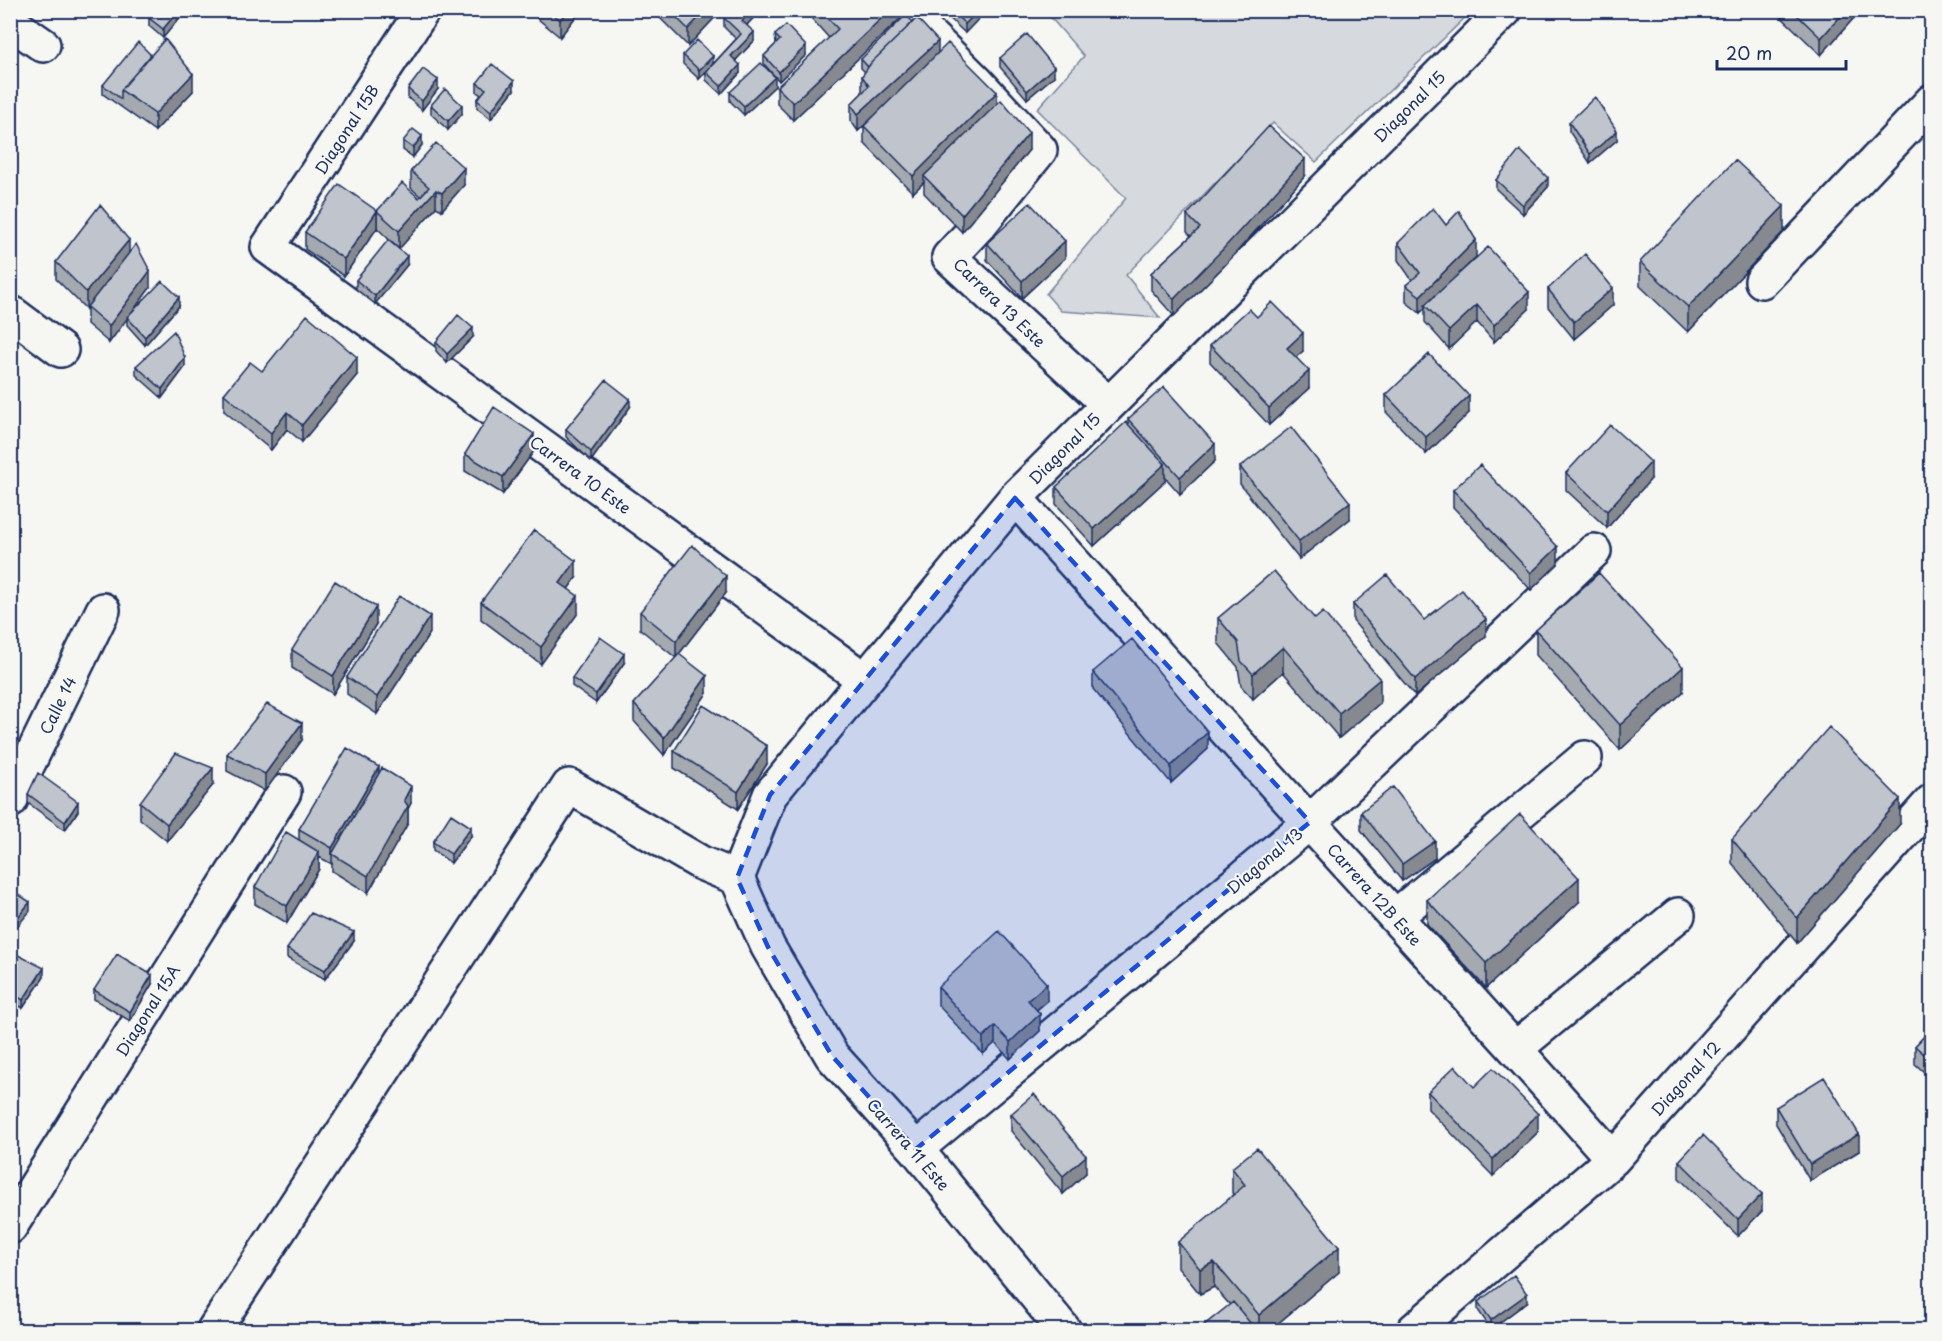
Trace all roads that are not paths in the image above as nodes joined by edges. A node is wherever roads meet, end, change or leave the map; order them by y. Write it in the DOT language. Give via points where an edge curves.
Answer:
graph roads {
  1 [pos="423,10"];
  2 [pos="903,10"];
  3 [pos="1505,10"];
  4 [pos="10,22"];
  5 [pos="43,45"];
  6 [pos="1932,101"];
  7 [pos="268,247"];
  8 [pos="1762,281"];
  9 [pos="10,312"];
  10 [pos="61,350"];
  11 [pos="1108,404"];
  12 [pos="1015,498"];
  13 [pos="1594,551"];
  14 [pos="103,610"];
  15 [pos="865,680"];
  16 [pos="1585,758"];
  17 [pos="284,792"];
  18 [pos="10,801"];
  19 [pos="1932,801"];
  20 [pos="1310,822"];
  21 [pos="737,878"];
  22 [pos="1678,915"];
  23 [pos="1395,917"];
  24 [pos="1515,1048"];
  25 [pos="916,1149"];
  26 [pos="1613,1159"];
  27 [pos="10,1227"];
  28 [pos="214,1330"];
  29 [pos="1064,1330"];
  30 [pos="1414,1330"];
  1 -- 7 [label="street, Diagonal 15B"];
  2 -- 11 [label="street, Carrera 13 Este" via="1040,150 949,257"];
  3 -- 11 [label="street, Diagonal 15"];
  4 -- 5 [label="street"];
  6 -- 8 [label="street"];
  7 -- 15 [label="street, Carrera 10 Este"];
  9 -- 10 [label="street"];
  11 -- 12 [label="street, Diagonal 15"];
  12 -- 15 [label="street, Diagonal 15"];
  12 -- 20 [label="street, Carrera 12B Este"];
  13 -- 20 [label="street, Diagonal 13"];
  14 -- 18 [label="street, Calle 14"];
  15 -- 21 [label="street, Diagonal 15" via="770,795"];
  16 -- 23 [label="street"];
  17 -- 27 [label="street, Diagonal 15A"];
  19 -- 26 [label="street, Diagonal 12"];
  20 -- 23 [label="street, Carrera 12B Este"];
  20 -- 25 [label="street, Diagonal 13"];
  21 -- 25 [label="street, Carrera 11 Este" via="768,947 832,1056"];
  21 -- 28 [label="street" via="701,863 569,786"];
  22 -- 24 [label="street"];
  23 -- 24 [label="street, Carrera 12B Este"];
  24 -- 26 [label="street, Carrera 12B Este"];
  25 -- 29 [label="street, Carrera 11 Este"];
  26 -- 30 [label="street, Diagonal 12"];
}
